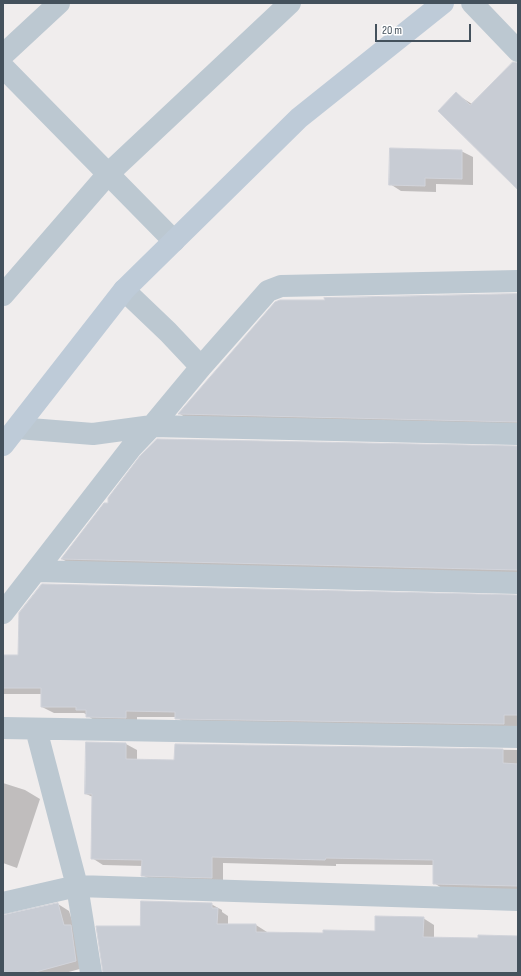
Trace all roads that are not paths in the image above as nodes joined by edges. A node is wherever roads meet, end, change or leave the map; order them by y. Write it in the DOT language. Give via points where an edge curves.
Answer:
graph roads {
  1 [pos="59,3"];
  2 [pos="290,3"];
  3 [pos="443,3"];
  4 [pos="472,3"];
  5 [pos="518,51"];
  6 [pos="3,55"];
  7 [pos="3,67"];
  8 [pos="108,174"];
  9 [pos="174,242"];
  10 [pos="518,281"];
  11 [pos="124,290"];
  12 [pos="3,295"];
  13 [pos="201,367"];
  14 [pos="152,426"];
  15 [pos="17,428"];
  16 [pos="518,434"];
  17 [pos="3,446"];
  18 [pos="36,572"];
  19 [pos="518,583"];
  20 [pos="3,613"];
  21 [pos="3,728"];
  22 [pos="36,729"];
  23 [pos="518,737"];
  24 [pos="77,886"];
  25 [pos="518,900"];
  26 [pos="3,903"];
  27 [pos="91,973"];
  1 -- 6 [label="street"];
  2 -- 8 [label="street"];
  3 -- 9 [label="street" via="299,118"];
  4 -- 5 [label="street"];
  7 -- 8 [label="street"];
  8 -- 9 [label="street"];
  8 -- 12 [label="street"];
  9 -- 11 [label="street"];
  10 -- 13 [label="street" via="281,286 268,291"];
  11 -- 13 [label="street"];
  11 -- 15 [label="street"];
  13 -- 14 [label="street"];
  14 -- 15 [label="street" via="93,434"];
  14 -- 16 [label="street"];
  14 -- 18 [label="street" via="131,448"];
  15 -- 17 [label="street"];
  18 -- 19 [label="street"];
  18 -- 20 [label="street"];
  21 -- 22 [label="street"];
  22 -- 23 [label="street"];
  22 -- 24 [label="street"];
  24 -- 25 [label="street"];
  24 -- 26 [label="street"];
  24 -- 27 [label="street"];
}
